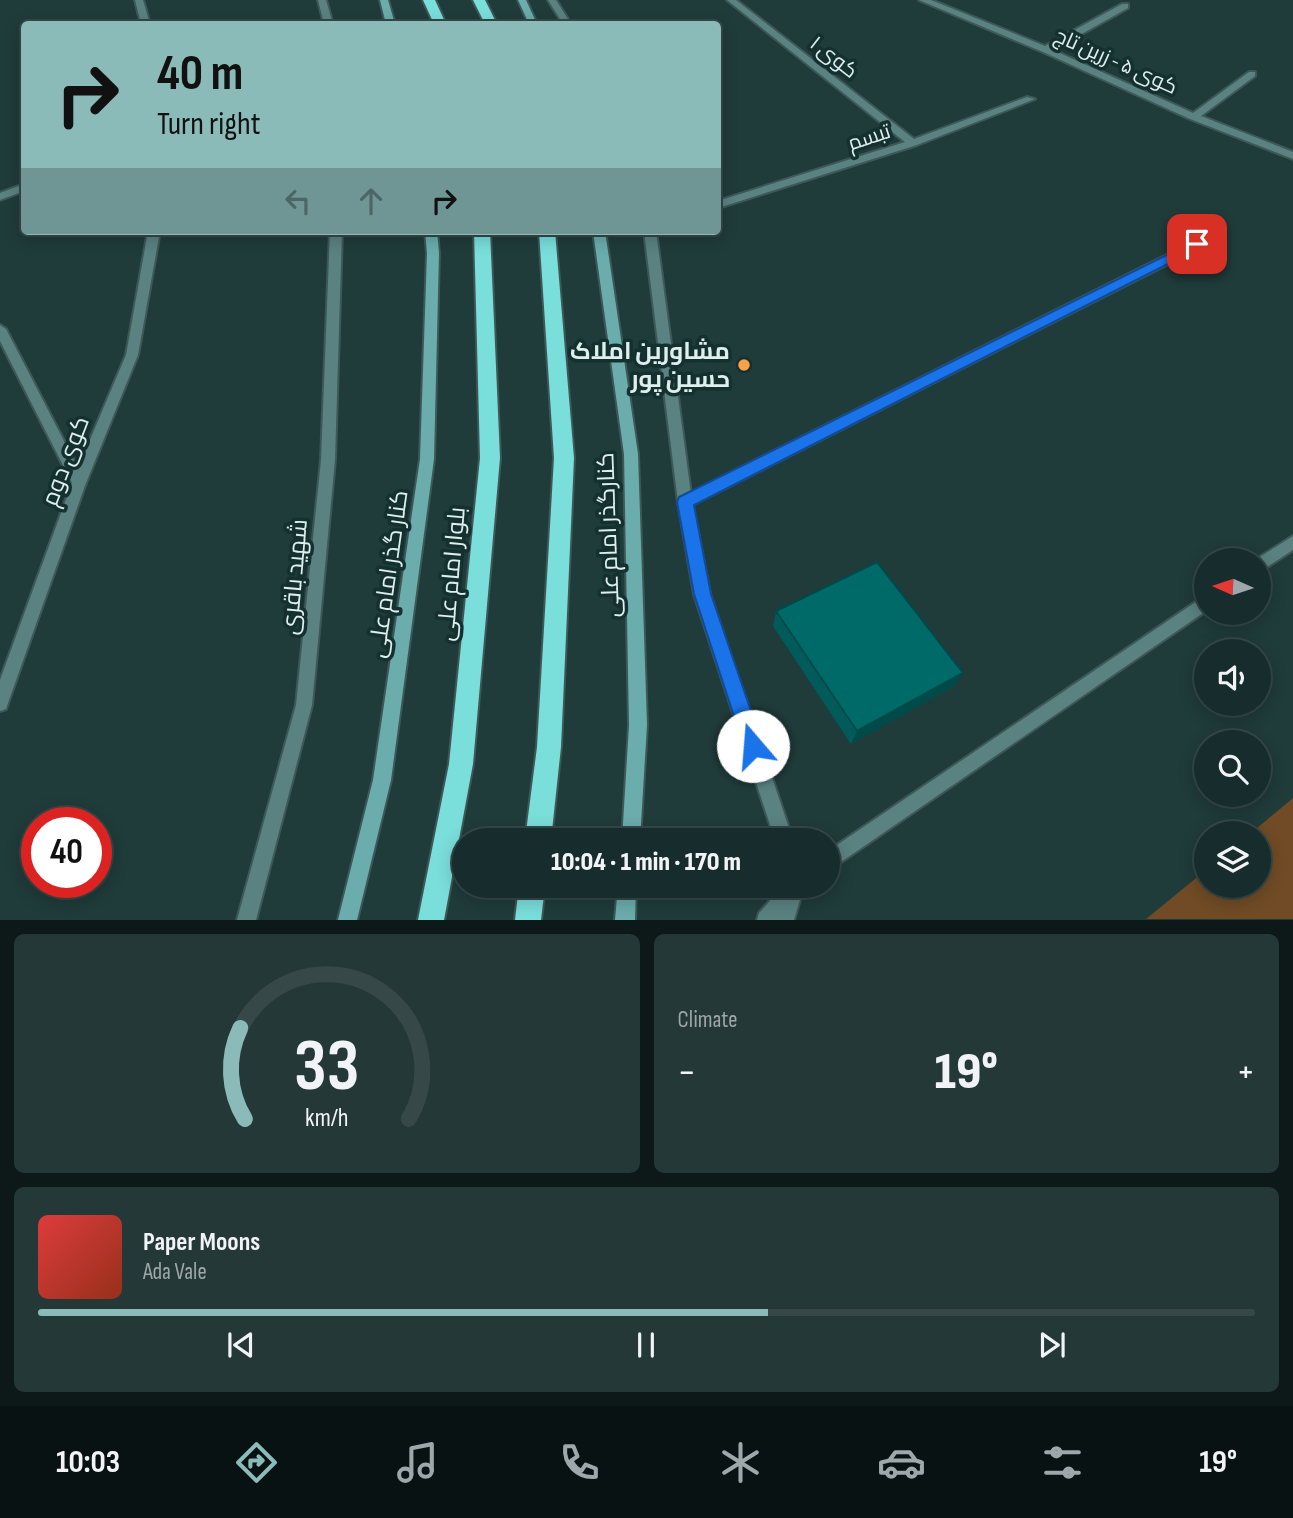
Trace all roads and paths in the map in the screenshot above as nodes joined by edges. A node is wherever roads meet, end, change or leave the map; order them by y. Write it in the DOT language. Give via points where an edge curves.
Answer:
graph roads {
  1 [pos="139,0"];
  2 [pos="322,0"];
  3 [pos="384,0"];
  4 [pos="429,0"];
  5 [pos="479,0"];
  6 [pos="522,0"];
  7 [pos="552,0"];
  8 [pos="731,0"];
  9 [pos="923,0"];
  10 [pos="952,0"];
  11 [pos="1125,6"];
  12 [pos="938,7"];
  13 [pos="145,21"];
  14 [pos="328,21"];
  15 [pos="390,21"];
  16 [pos="439,21"];
  17 [pos="490,21"];
  18 [pos="532,21"];
  19 [pos="565,21"];
  20 [pos="1046,50"];
  21 [pos="1252,74"];
  22 [pos="1030,100"];
  23 [pos="1194,117"];
  24 [pos="913,144"];
  25 [pos="1293,156"];
  26 [pos="21,188"];
  27 [pos="0,197"];
  28 [pos="721,204"];
  29 [pos="1221,232"];
  30 [pos="153,235"];
  31 [pos="336,235"];
  32 [pos="431,235"];
  33 [pos="482,235"];
  34 [pos="547,235"];
  35 [pos="600,235"];
  36 [pos="651,235"];
  37 [pos="0,329"];
  38 [pos="79,483"];
  39 [pos="685,502"];
  40 [pos="1293,542"];
  41 [pos="1271,557"];
  42 [pos="1194,610"];
  43 [pos="0,703"];
  44 [pos="539,828"];
  45 [pos="632,828"];
  46 [pos="780,828"];
  47 [pos="840,854"];
  48 [pos="531,898"];
  49 [pos="627,898"];
  50 [pos="785,898"];
  51 [pos="792,898"];
  52 [pos="246,919"];
  53 [pos="347,919"];
  54 [pos="431,919"];
  55 [pos="528,919"];
  56 [pos="625,919"];
  57 [pos="765,919"];
  58 [pos="784,919"];
  1 -- 13 [label="street"];
  2 -- 14 [label="street"];
  3 -- 15 [label="main road"];
  4 -- 16 [label="highway"];
  5 -- 17 [label="highway"];
  6 -- 18 [label="main road"];
  7 -- 19 [label="street"];
  8 -- 24 [label="street, کوی ۱"];
  9 -- 12 [label="street, کوی ۵ - زرین تاج"];
  10 -- 12 [label="street"];
  11 -- 20 [label="street"];
  12 -- 20 [label="street, کوی ۵ - زرین تاج"];
  20 -- 23 [label="street, کوی ۵ - زرین تاج"];
  21 -- 23 [label="street"];
  22 -- 24 [label="street, تبسم"];
  23 -- 25 [label="street, کوی ۵ - زرین تاج"];
  24 -- 28 [label="street, تبسم"];
  26 -- 27 [label="street"];
  29 -- 39 [label="street"];
  30 -- 38 [label="street, کوی دوم" via="132,355"];
  31 -- 52 [label="street, شهید باقری" via="328,460 304,705"];
  32 -- 53 [label="main road, کنار گذر امام علی" via="427,459 382,780"];
  33 -- 54 [label="highway, بلوار امام علی" via="490,458 461,764"];
  34 -- 44 [label="highway" via="564,458 549,747"];
  35 -- 45 [label="main road, کنارگذر امام علی" via="631,454 638,725"];
  36 -- 39 [label="street"];
  37 -- 38 [label="street"];
  38 -- 43 [label="street, کوی دوم"];
  39 -- 46 [label="street" via="702,594"];
  40 -- 41 [label="street"];
  42 -- 47 [label="street"];
  48 -- 55 [label="highway"];
  49 -- 56 [label="main road"];
  50 -- 57 [label="street"];
  51 -- 58 [label="street"];
}
